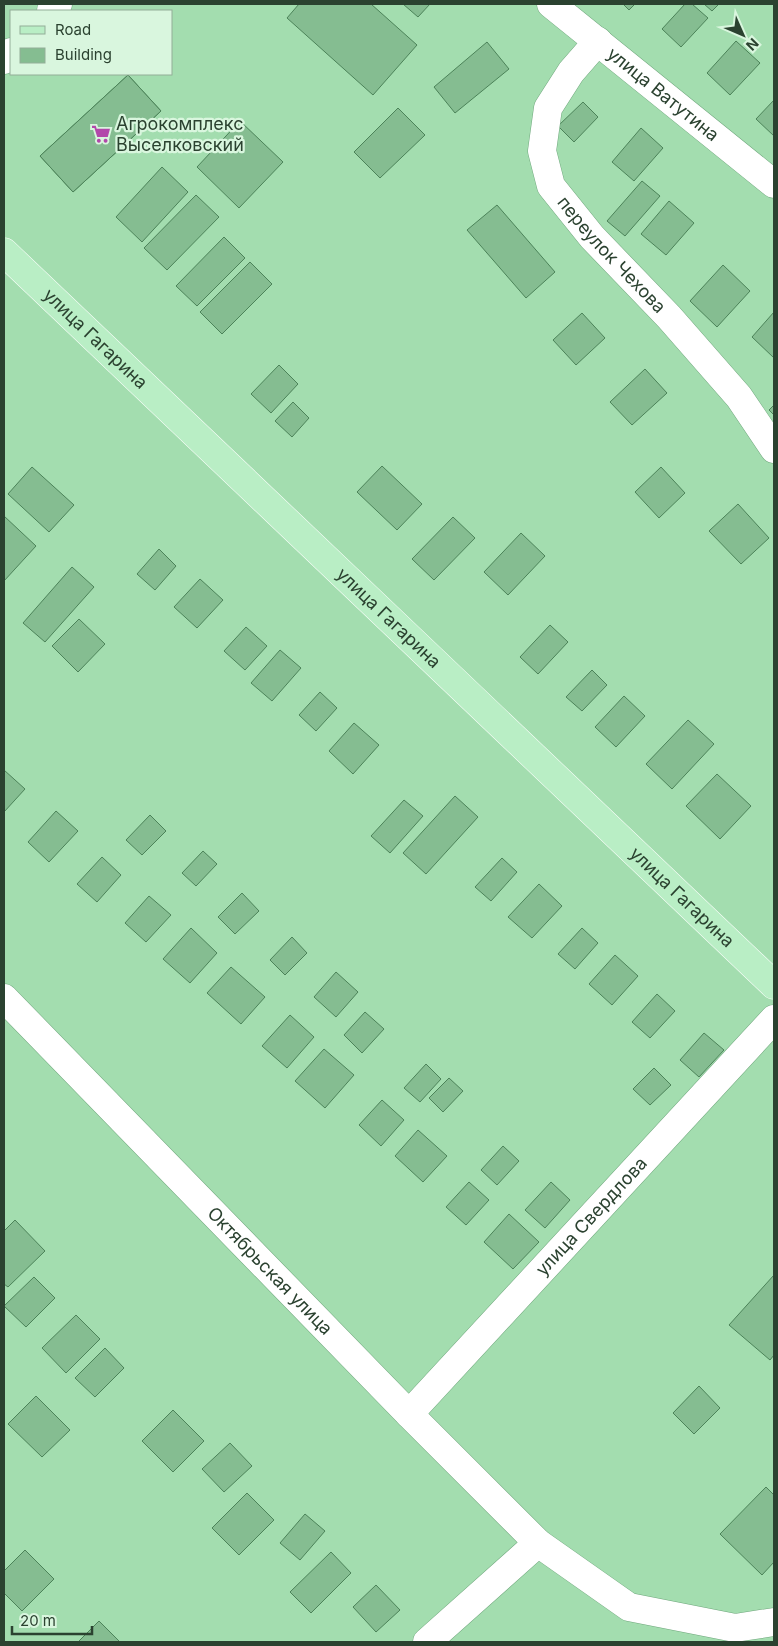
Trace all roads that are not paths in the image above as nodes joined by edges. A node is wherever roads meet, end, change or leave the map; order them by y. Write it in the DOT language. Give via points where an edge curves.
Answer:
graph roads {
  1 [pos="551,4"];
  2 [pos="598,41"];
  3 [pos="774,184"];
  4 [pos="4,252"];
  5 [pos="774,449"];
  6 [pos="774,985"];
  7 [pos="4,998"];
  8 [pos="774,1019"];
  9 [pos="409,1414"];
  10 [pos="538,1543"];
  11 [pos="774,1622"];
  12 [pos="427,1642"];
  1 -- 2 [label="street, улица Ватутина"];
  2 -- 3 [label="street, улица Ватутина"];
  2 -- 5 [label="street, переулок Чехова" via="571,72 548,108 542,151 551,186 592,237 669,317 739,397"];
  4 -- 6 [label="main road, улица Гагарина"];
  7 -- 9 [label="street, Октябрьская улица"];
  8 -- 9 [label="street, улица Свердлова"];
  9 -- 10 [label="street, Октябрьская улица"];
  10 -- 11 [label="street, Октябрьская улица" via="629,1607 735,1628"];
  10 -- 12 [label="street"];
}
